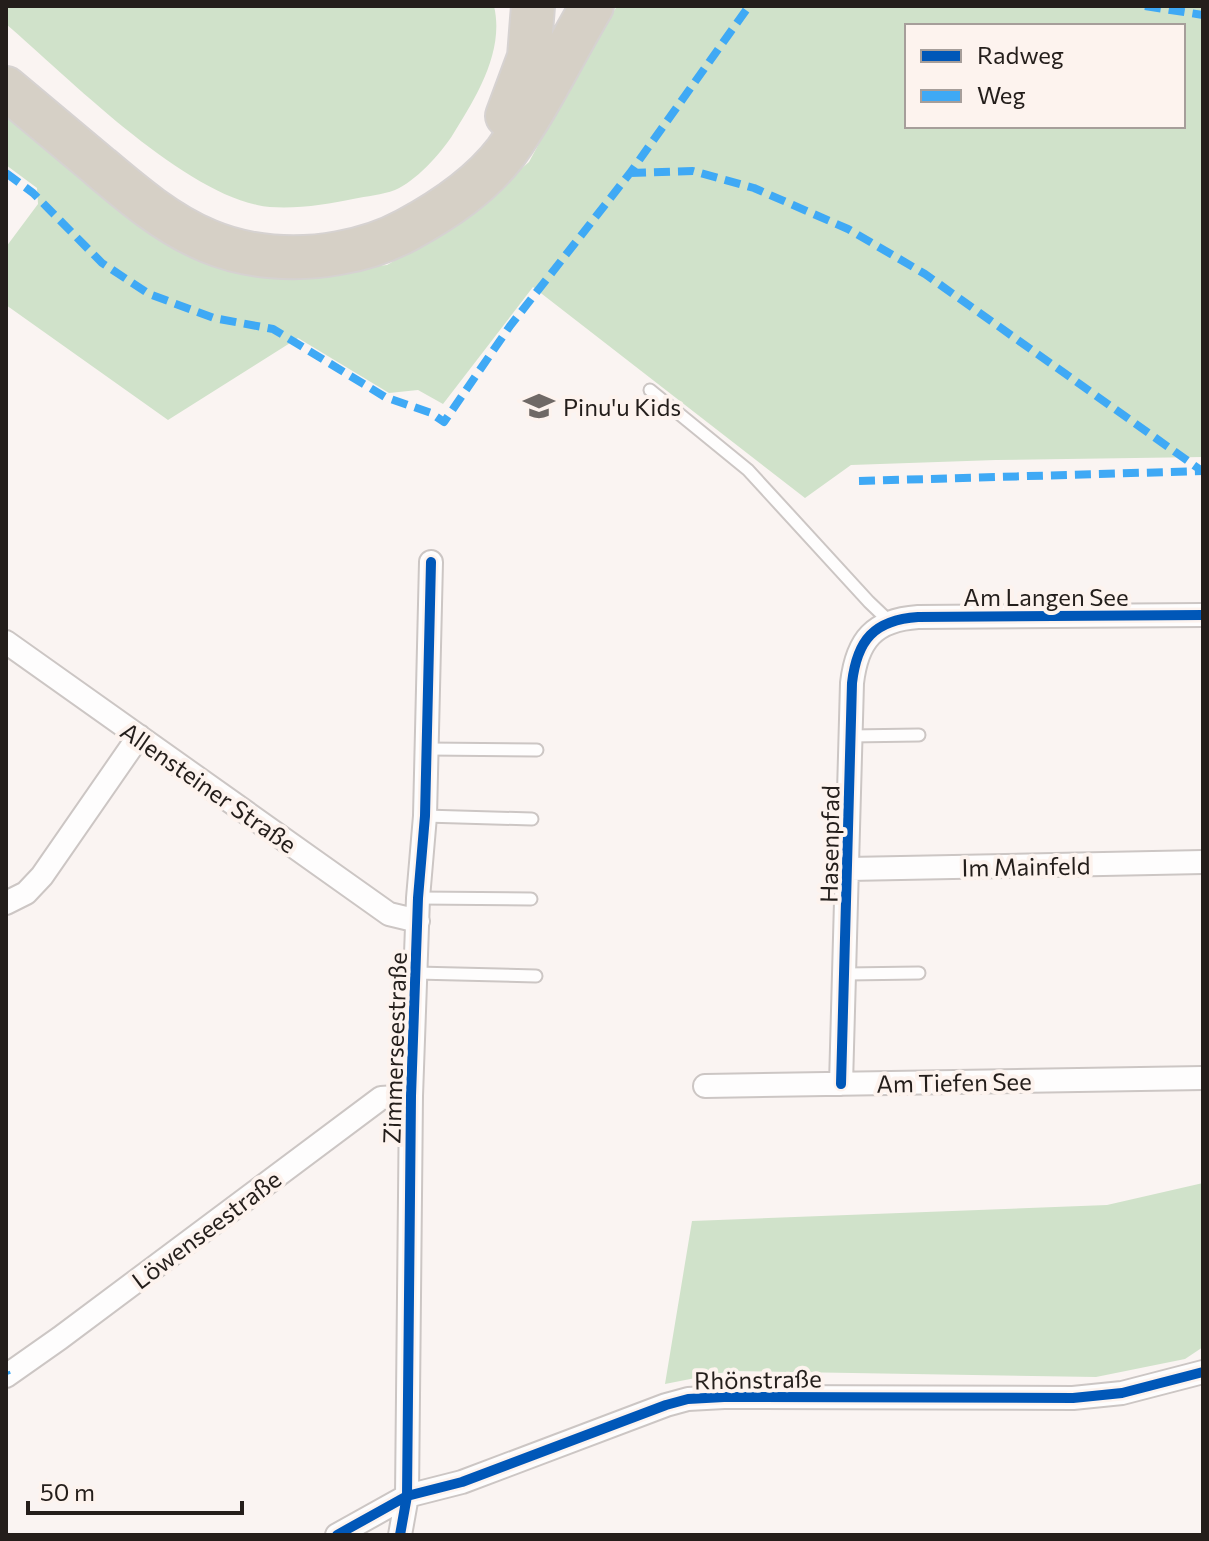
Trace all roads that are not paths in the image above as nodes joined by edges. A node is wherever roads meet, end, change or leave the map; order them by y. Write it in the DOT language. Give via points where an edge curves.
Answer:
graph roads {
  1 [pos="533,6"];
  2 [pos="592,6"];
  3 [pos="6,62"];
  4 [pos="6,88"];
  5 [pos="650,390"];
  6 [pos="431,562"];
  7 [pos="1203,615"];
  8 [pos="890,622"];
  9 [pos="6,642"];
  10 [pos="919,735"];
  11 [pos="139,736"];
  12 [pos="850,736"];
  13 [pos="427,749"];
  14 [pos="537,750"];
  15 [pos="425,816"];
  16 [pos="532,819"];
  17 [pos="1203,862"];
  18 [pos="849,869"];
  19 [pos="418,898"];
  20 [pos="531,899"];
  21 [pos="6,903"];
  22 [pos="418,921"];
  23 [pos="416,973"];
  24 [pos="919,973"];
  25 [pos="846,974"];
  26 [pos="536,976"];
  27 [pos="1203,1078"];
  28 [pos="841,1084"];
  29 [pos="705,1086"];
  30 [pos="411,1096"];
  31 [pos="1203,1372"];
  32 [pos="6,1374"];
  33 [pos="407,1496"];
  34 [pos="337,1535"];
  35 [pos="400,1535"];
  1 -- 3 [label="highway" via="529,57 512,107 475,162 440,195 398,221 316,243 242,234 186,214 115,160"];
  2 -- 4 [label="highway" via="545,91 484,176 448,206 402,233 325,256 263,255 219,245 184,229 139,199"];
  5 -- 8 [label="lane" via="748,470"];
  6 -- 13 [label="street, Zimmerseestraße"];
  7 -- 8 [label="street, Am Langen See" via="918,617"];
  8 -- 12 [label="street, Hasenpfad" via="870,634 854,663"];
  9 -- 11 [label="street, Allensteiner Straße"];
  10 -- 12 [label="lane"];
  11 -- 21 [label="street" via="42,876"];
  11 -- 22 [label="street, Allensteiner Straße" via="389,914"];
  12 -- 18 [label="street, Hasenpfad"];
  13 -- 14 [label="lane"];
  13 -- 15 [label="street, Zimmerseestraße"];
  15 -- 16 [label="lane"];
  15 -- 19 [label="street, Zimmerseestraße"];
  17 -- 18 [label="street, Im Mainfeld"];
  18 -- 25 [label="street, Hasenpfad"];
  19 -- 20 [label="lane"];
  19 -- 22 [label="street, Zimmerseestraße"];
  22 -- 23 [label="street, Zimmerseestraße"];
  23 -- 26 [label="lane"];
  23 -- 30 [label="street, Zimmerseestraße"];
  24 -- 25 [label="lane"];
  25 -- 28 [label="street, Hasenpfad"];
  27 -- 28 [label="street, Am Tiefen See"];
  28 -- 29 [label="street, Am Tiefen See"];
  30 -- 32 [label="street, Löwenseestraße" via="381,1098"];
  30 -- 33 [label="street, Zimmerseestraße"];
  31 -- 33 [label="street, Rhönstraße" via="1122,1393 1073,1398 688,1399 462,1482"];
  33 -- 34 [label="street, Rhönstraße"];
  33 -- 35 [label="street, Zimmerseestraße"];
}
